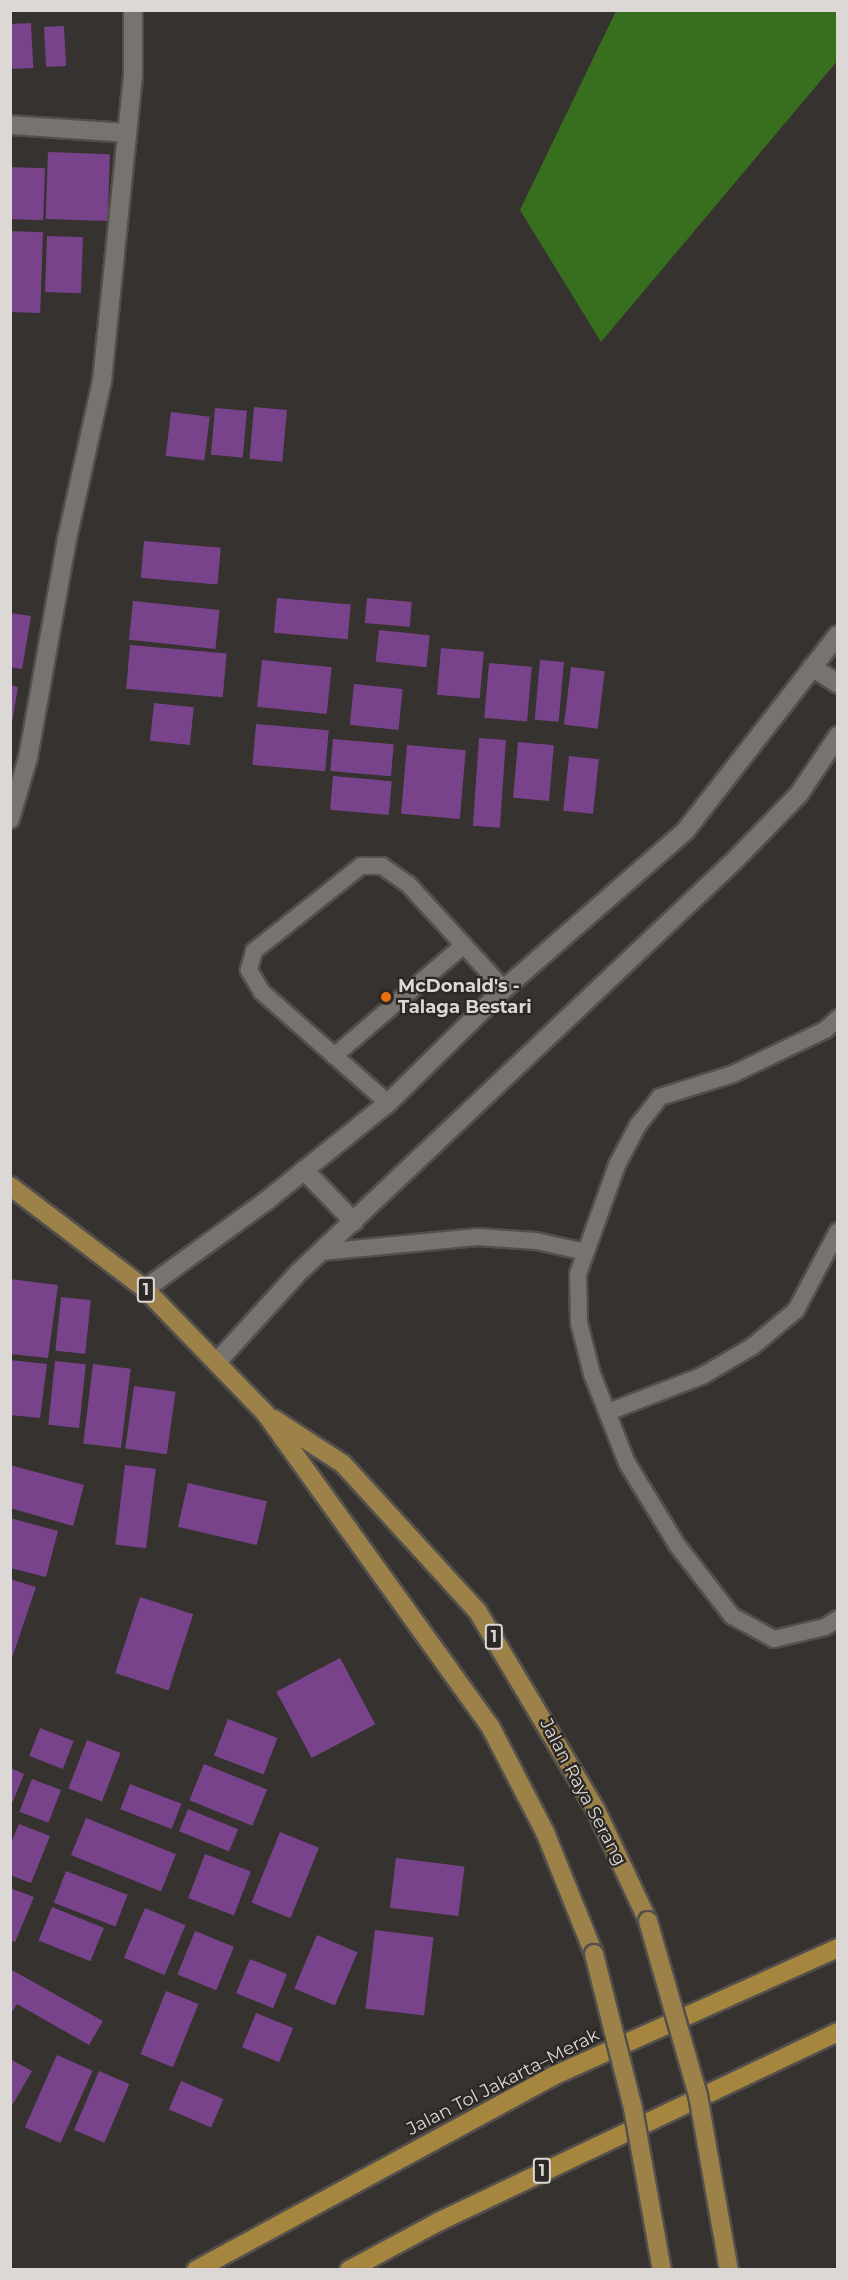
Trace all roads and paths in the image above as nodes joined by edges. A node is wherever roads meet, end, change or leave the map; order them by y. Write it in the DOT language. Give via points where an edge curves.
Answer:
graph roads {
  1 [pos="134,10"];
  2 [pos="10,125"];
  3 [pos="126,133"];
  4 [pos="837,635"];
  5 [pos="812,667"];
  6 [pos="837,684"];
  7 [pos="837,736"];
  8 [pos="10,819"];
  9 [pos="464,945"];
  10 [pos="504,989"];
  11 [pos="837,1018"];
  12 [pos="334,1056"];
  13 [pos="388,1103"];
  14 [pos="304,1170"];
  15 [pos="10,1186"];
  16 [pos="354,1222"];
  17 [pos="837,1231"];
  18 [pos="321,1252"];
  19 [pos="586,1252"];
  20 [pos="146,1289"];
  21 [pos="217,1362"];
  22 [pos="608,1412"];
  23 [pos="265,1413"];
  24 [pos="837,1619"];
  25 [pos="837,1948"];
  26 [pos="837,2032"];
  27 [pos="196,2270"];
  28 [pos="349,2270"];
  29 [pos="662,2270"];
  30 [pos="729,2270"];
  1 -- 3 [label="street"];
  2 -- 3 [label="street"];
  3 -- 8 [label="street" via="102,381 67,539 28,758"];
  4 -- 5 [label="street"];
  5 -- 6 [label="street"];
  5 -- 10 [label="street" via="686,830"];
  7 -- 16 [label="street" via="800,794 736,859"];
  9 -- 10 [label="lane"];
  9 -- 12 [label="lane"];
  9 -- 12 [label="lane" via="399,874 367,865 254,951 249,970 262,992"];
  10 -- 13 [label="street"];
  11 -- 19 [label="lane" via="825,1030 733,1074 660,1097 638,1125 617,1165"];
  12 -- 13 [label="lane"];
  13 -- 14 [label="street"];
  14 -- 16 [label="street"];
  14 -- 20 [label="street"];
  15 -- 20 [label="highway, Jalan Raya Serang / 1"];
  16 -- 18 [label="street"];
  17 -- 22 [label="lane" via="796,1310 753,1346 702,1376"];
  18 -- 19 [label="lane" via="477,1237 536,1242"];
  18 -- 21 [label="street"];
  19 -- 22 [label="lane" via="578,1274 579,1323"];
  20 -- 21 [label="highway, Jalan Raya Serang / 1"];
  21 -- 23 [label="highway, Jalan Raya Serang / 1"];
  22 -- 24 [label="lane" via="627,1463 677,1545 732,1616 774,1639 825,1627"];
  23 -- 29 [label="highway, Jalan Raya Serang / 1, bridge" via="490,1726 545,1832 594,1954 633,2108"];
  23 -- 30 [label="highway, Jalan Raya Serang / 1, bridge" via="343,1464 478,1612 596,1810 648,1921 698,2095"];
  25 -- 27 [label="highway, Jalan Tol Jakarta–Merak" via="553,2076"];
  26 -- 28 [label="highway, 1" via="448,2217"];
}
